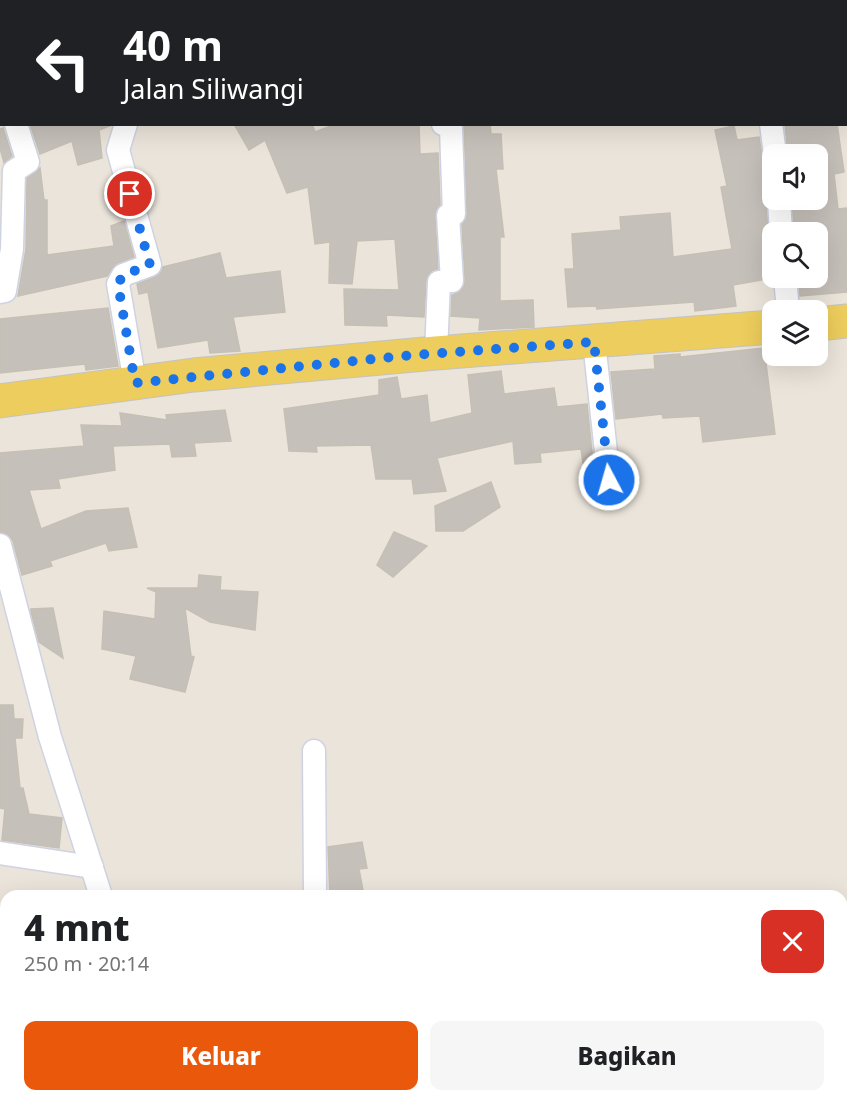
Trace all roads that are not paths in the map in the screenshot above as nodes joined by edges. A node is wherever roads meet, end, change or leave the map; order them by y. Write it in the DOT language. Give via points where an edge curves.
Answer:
graph roads {
  1 [pos="17,126"];
  2 [pos="125,126"];
  3 [pos="447,126"];
  4 [pos="771,126"];
  5 [pos="774,144"];
  6 [pos="0,292"];
  7 [pos="847,321"];
  8 [pos="828,323"];
  9 [pos="762,328"];
  10 [pos="594,342"];
  11 [pos="436,353"];
  12 [pos="135,383"];
  13 [pos="0,401"];
  14 [pos="609,480"];
  15 [pos="0,545"];
  16 [pos="314,751"];
  17 [pos="0,853"];
  18 [pos="92,867"];
  19 [pos="99,890"];
  20 [pos="315,890"];
  1 -- 6 [label="street" via="28,162 14,171 12,249 5,291"];
  2 -- 12 [label="street" via="118,150 150,265 123,275 118,284"];
  3 -- 11 [label="street" via="451,128 454,214 448,215 452,280 439,282"];
  4 -- 5 [label="street"];
  7 -- 8 [label="main road"];
  9 -- 10 [label="main road"];
  10 -- 11 [label="main road"];
  10 -- 14 [label="street"];
  11 -- 12 [label="main road"];
  12 -- 13 [label="main road"];
  15 -- 18 [label="street" via="50,737"];
  16 -- 20 [label="street"];
  17 -- 18 [label="street"];
  18 -- 19 [label="street"];
}
